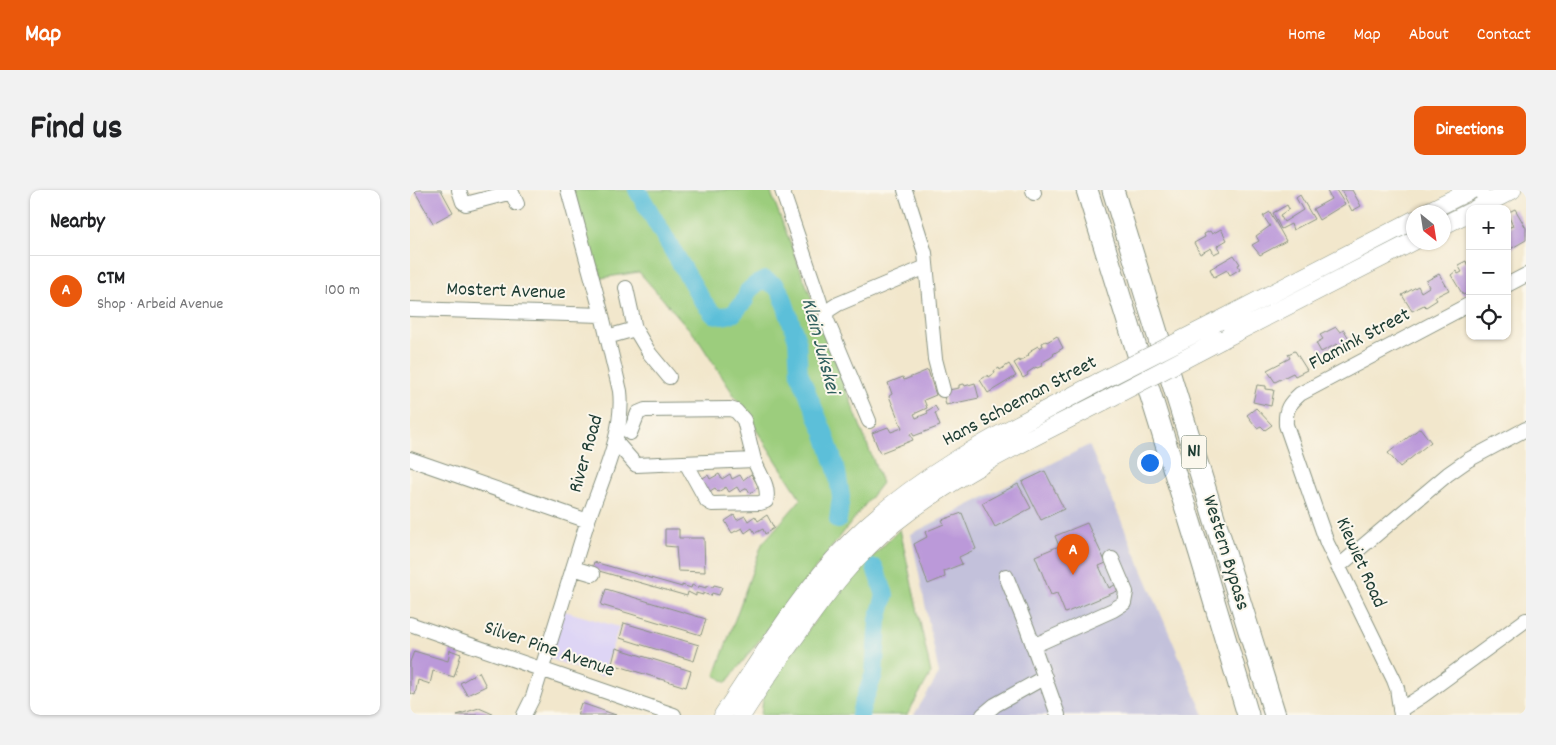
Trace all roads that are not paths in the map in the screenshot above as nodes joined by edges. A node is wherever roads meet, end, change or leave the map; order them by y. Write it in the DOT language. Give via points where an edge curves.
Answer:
graph roads {
  1 [pos="459,190"];
  2 [pos="568,190"];
  3 [pos="782,190"];
  4 [pos="905,190"];
  5 [pos="1087,190"];
  6 [pos="1113,190"];
  7 [pos="1471,190"];
  8 [pos="1512,190"];
  9 [pos="1481,201"];
  10 [pos="517,204"];
  11 [pos="1441,205"];
  12 [pos="1466,214"];
  13 [pos="1451,222"];
  14 [pos="1406,224"];
  15 [pos="1406,245"];
  16 [pos="926,260"];
  17 [pos="1526,275"];
  18 [pos="1511,283"];
  19 [pos="626,288"];
  20 [pos="820,302"];
  21 [pos="1466,306"];
  22 [pos="410,309"];
  23 [pos="602,314"];
  24 [pos="635,329"];
  25 [pos="607,337"];
  26 [pos="669,377"];
  27 [pos="943,390"];
  28 [pos="869,422"];
  29 [pos="1286,424"];
  30 [pos="1526,429"];
  31 [pos="630,433"];
  32 [pos="615,441"];
  33 [pos="410,459"];
  34 [pos="754,460"];
  35 [pos="686,463"];
  36 [pos="888,518"];
  37 [pos="588,521"];
  38 [pos="1112,559"];
  39 [pos="1338,567"];
  40 [pos="573,568"];
  41 [pos="593,574"];
  42 [pos="1006,576"];
  43 [pos="1526,620"];
  44 [pos="410,624"];
  45 [pos="1033,646"];
  46 [pos="542,668"];
  47 [pos="1045,677"];
  48 [pos="1401,712"];
  49 [pos="524,715"];
  50 [pos="674,715"];
  51 [pos="723,715"];
  52 [pos="742,715"];
  53 [pos="984,715"];
  54 [pos="1058,715"];
  55 [pos="1248,715"];
  56 [pos="1275,715"];
  1 -- 10 [label="street" via="462,202 466,204 508,193 512,193"];
  2 -- 23 [label="street, River Road"];
  3 -- 20 [label="street"];
  4 -- 16 [label="street"];
  5 -- 55 [label="highway, Western Bypass / N1"];
  6 -- 56 [label="highway, Western Bypass / N1"];
  7 -- 11 [label="main road"];
  8 -- 9 [label="main road"];
  12 -- 13 [label="main road"];
  14 -- 36 [label="main road, Hans Schoeman Street, bridge" via="974,448 922,481"];
  15 -- 36 [label="main road, Hans Schoeman Street, bridge" via="1006,451"];
  16 -- 27 [label="street" via="935,359"];
  16 -- 28 [label="street" via="827,311 826,318"];
  17 -- 18 [label="street"];
  19 -- 24 [label="street"];
  21 -- 29 [label="street, Flamink Street" via="1300,394 1288,407"];
  22 -- 23 [label="street, Mostert Avenue"];
  23 -- 25 [label="street, River Road"];
  24 -- 25 [label="street"];
  24 -- 26 [label="street"];
  25 -- 32 [label="street, River Road" via="621,404"];
  29 -- 39 [label="street, Kiewiet Road"];
  30 -- 39 [label="street" via="1448,474"];
  31 -- 34 [label="street" via="638,413 645,410 736,411 744,420"];
  32 -- 35 [label="street" via="636,465"];
  32 -- 37 [label="street, River Road"];
  33 -- 37 [label="street"];
  34 -- 35 [label="street"];
  34 -- 35 [label="street" via="768,494 766,501 760,503 712,504 707,501"];
  36 -- 51 [label="main road, Hans Schoeman Street" via="839,553 798,603"];
  36 -- 52 [label="main road, Hans Schoeman Street" via="867,548 832,586"];
  37 -- 40 [label="street, River Road"];
  38 -- 45 [label="street" via="1126,592 1124,603"];
  39 -- 48 [label="street, Kiewiet Road" via="1394,680"];
  40 -- 41 [label="street"];
  40 -- 46 [label="street, River Road"];
  42 -- 45 [label="street"];
  43 -- 48 [label="street"];
  44 -- 46 [label="street, Silver Pine Avenue"];
  45 -- 47 [label="street"];
  46 -- 49 [label="street, River Road"];
  46 -- 50 [label="street, Silver Pine Avenue"];
  47 -- 53 [label="street" via="995,705"];
  47 -- 54 [label="street"];
}
